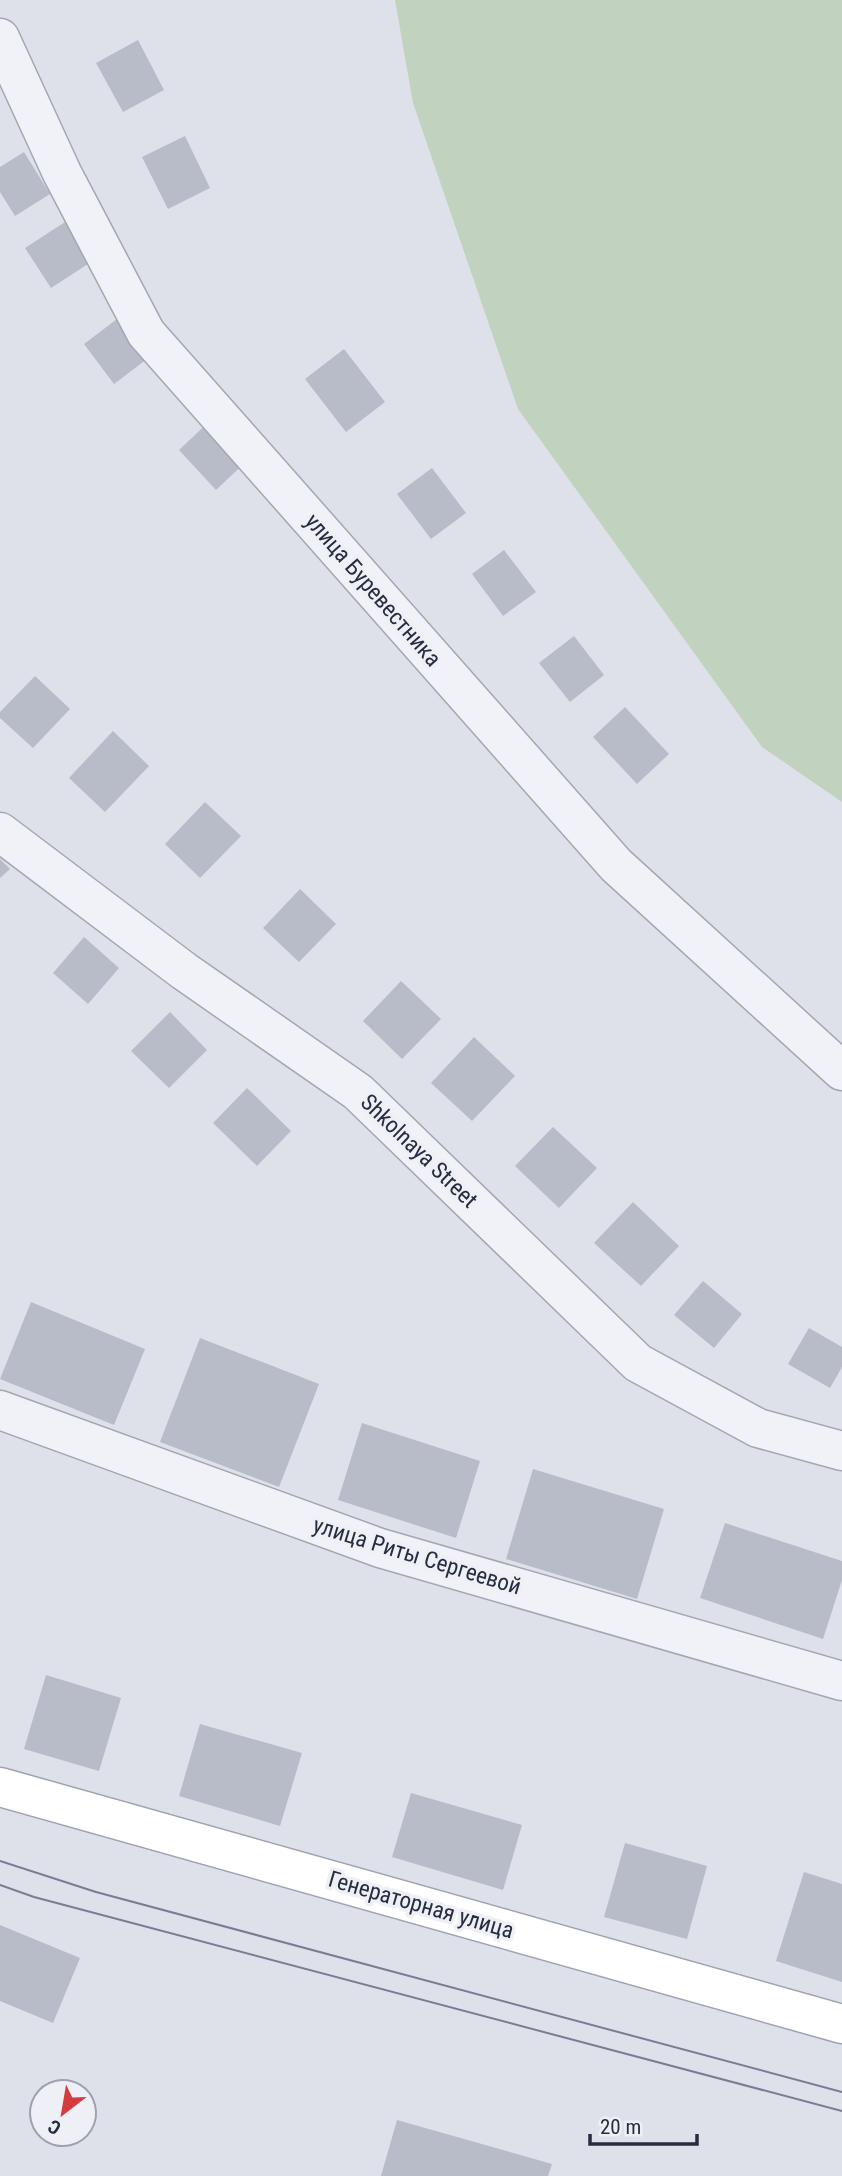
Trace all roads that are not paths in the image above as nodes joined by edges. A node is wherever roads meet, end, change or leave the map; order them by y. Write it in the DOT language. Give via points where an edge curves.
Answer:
graph roads {
  1 [pos="0,38"];
  2 [pos="0,832"];
  3 [pos="842,1071"];
  4 [pos="0,1410"];
  5 [pos="842,1451"];
  6 [pos="842,1681"];
  7 [pos="0,1787"];
  8 [pos="842,2024"];
  1 -- 3 [label="street, улица Буревестника" via="62,173 146,334 616,865"];
  2 -- 5 [label="street, Shkolnaya Street" via="184,971 358,1092 638,1363 758,1428"];
  4 -- 6 [label="street, улица Риты Сергеевой" via="380,1548"];
  7 -- 8 [label="main road, Генераторная улица"];
}
